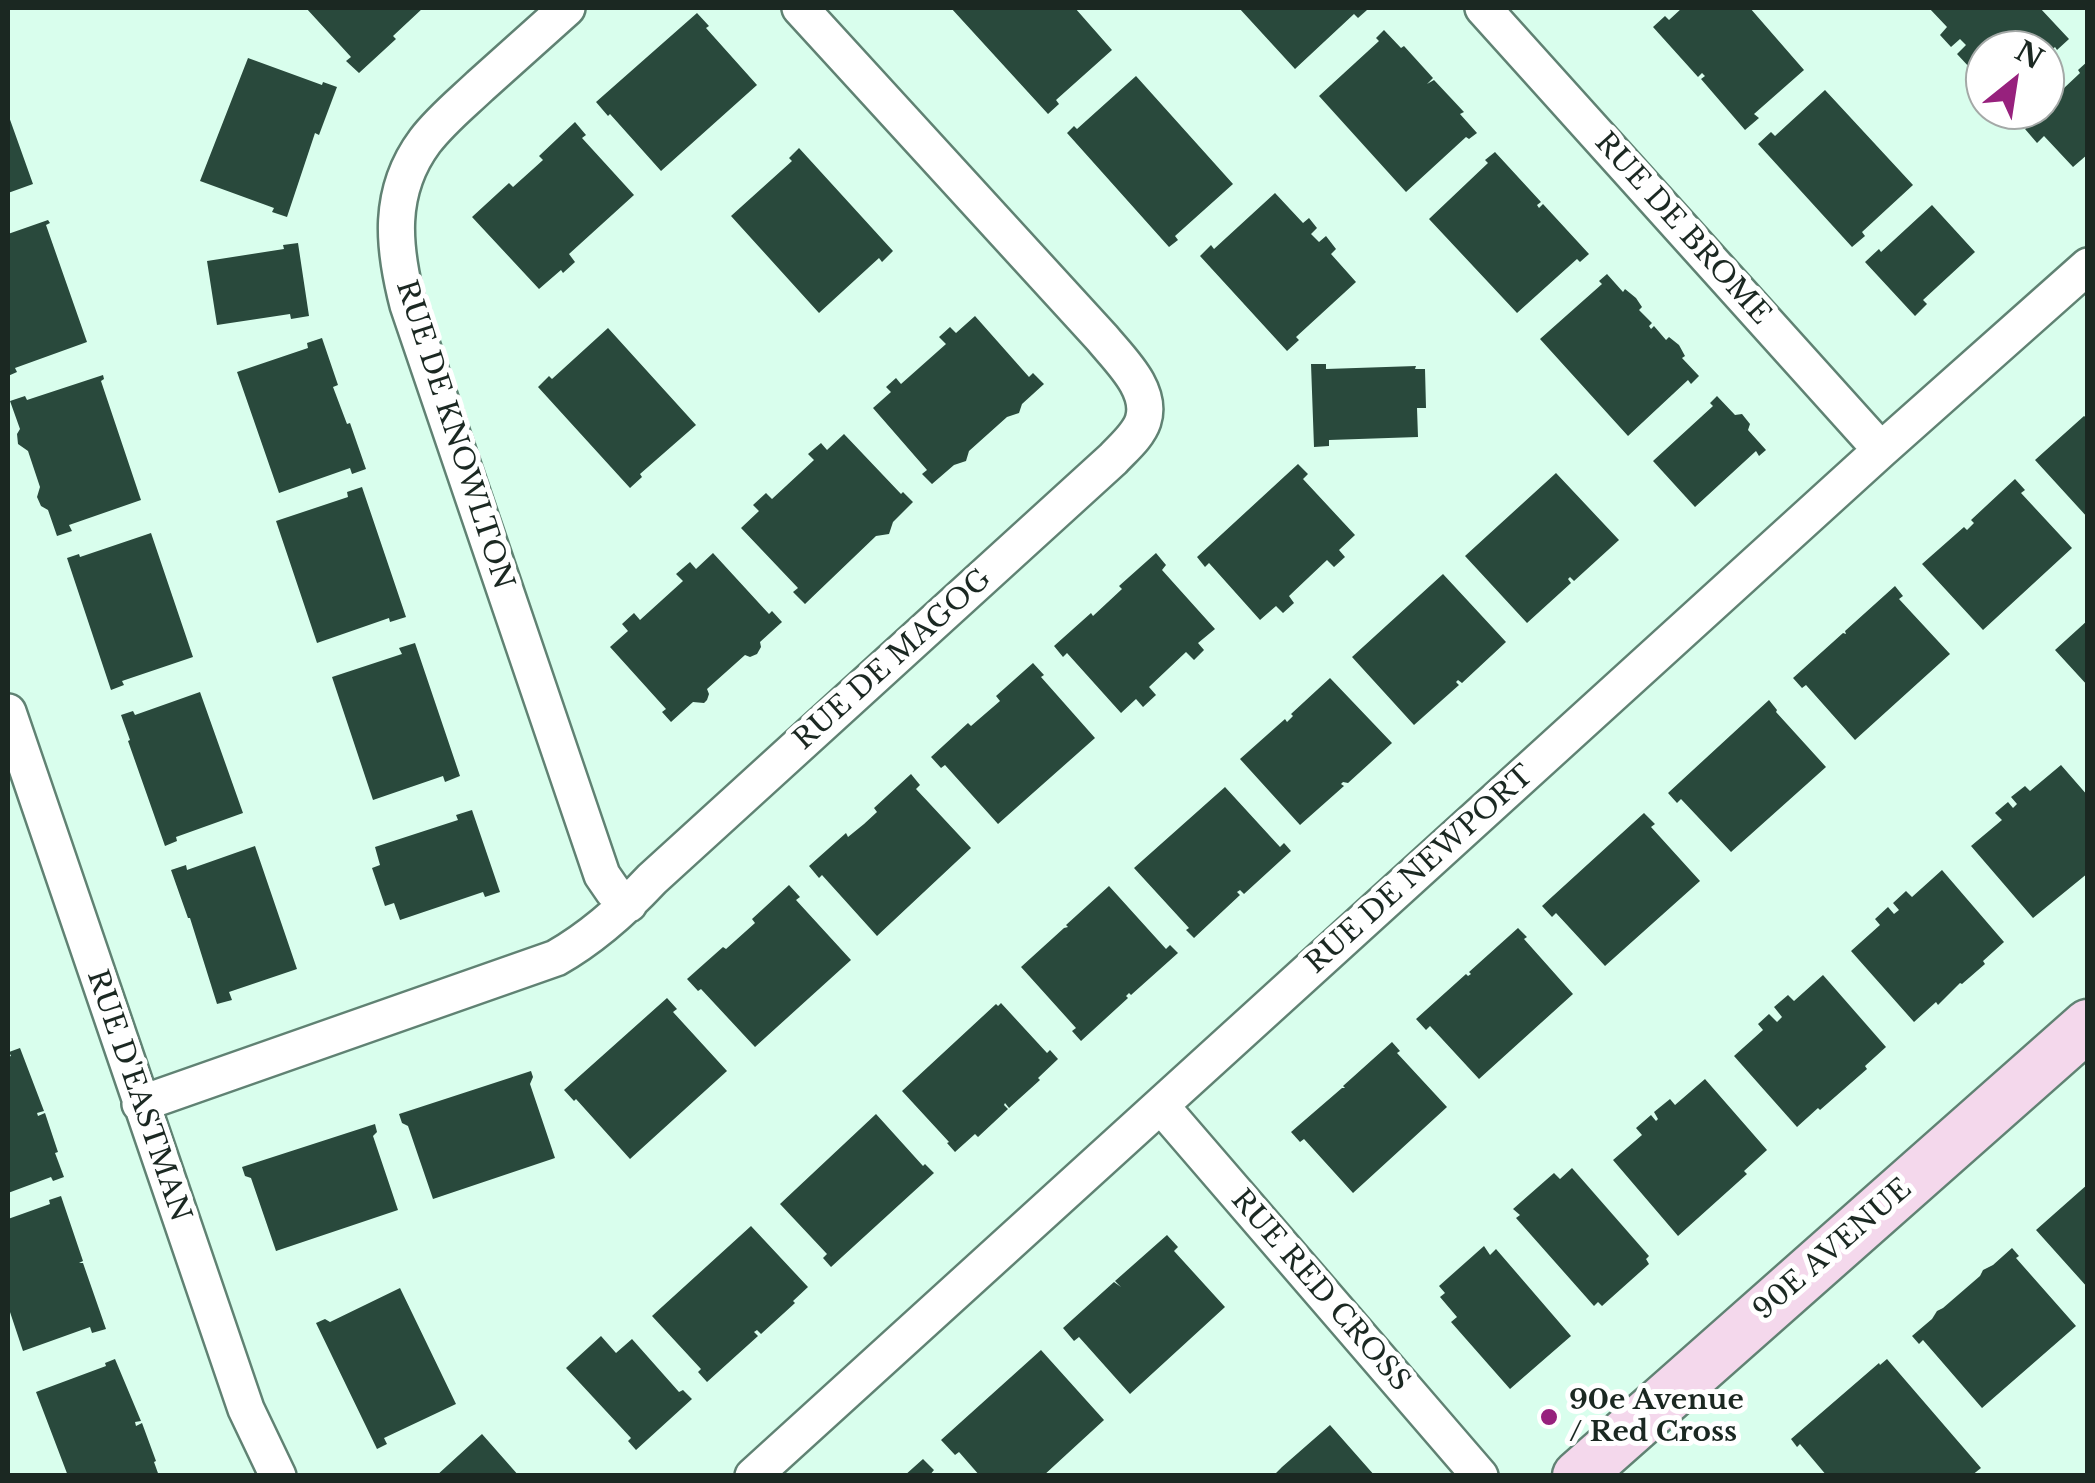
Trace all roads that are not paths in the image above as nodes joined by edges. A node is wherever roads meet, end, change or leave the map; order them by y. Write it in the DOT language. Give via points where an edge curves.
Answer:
graph roads {
  1 [pos="567,8"];
  2 [pos="800,8"];
  3 [pos="1483,8"];
  4 [pos="2088,266"];
  5 [pos="1882,450"];
  6 [pos="8,712"];
  7 [pos="629,904"];
  8 [pos="2088,1025"];
  9 [pos="140,1104"];
  10 [pos="1161,1106"];
  11 [pos="278,1476"];
  12 [pos="753,1476"];
  13 [pos="1480,1476"];
  14 [pos="1578,1476"];
  1 -- 7 [label="street, RUE DE KNOWLTON" via="423,143 399,199 395,230 408,305 602,875"];
  2 -- 7 [label="street, RUE DE MAGOG" via="1102,338 1146,405 1142,424 1113,459"];
  3 -- 5 [label="street, RUE DE BROME"];
  4 -- 5 [label="street, RUE DE NEWPORT"];
  5 -- 10 [label="street, RUE DE NEWPORT"];
  6 -- 9 [label="street, RUE D'EASTMAN"];
  7 -- 9 [label="street, RUE DE MAGOG" via="556,958"];
  8 -- 14 [label="street, 90E AVENUE"];
  9 -- 11 [label="street, RUE D'EASTMAN" via="246,1409"];
  10 -- 12 [label="street, RUE DE NEWPORT"];
  10 -- 13 [label="street, RUE RED CROSS"];
}
